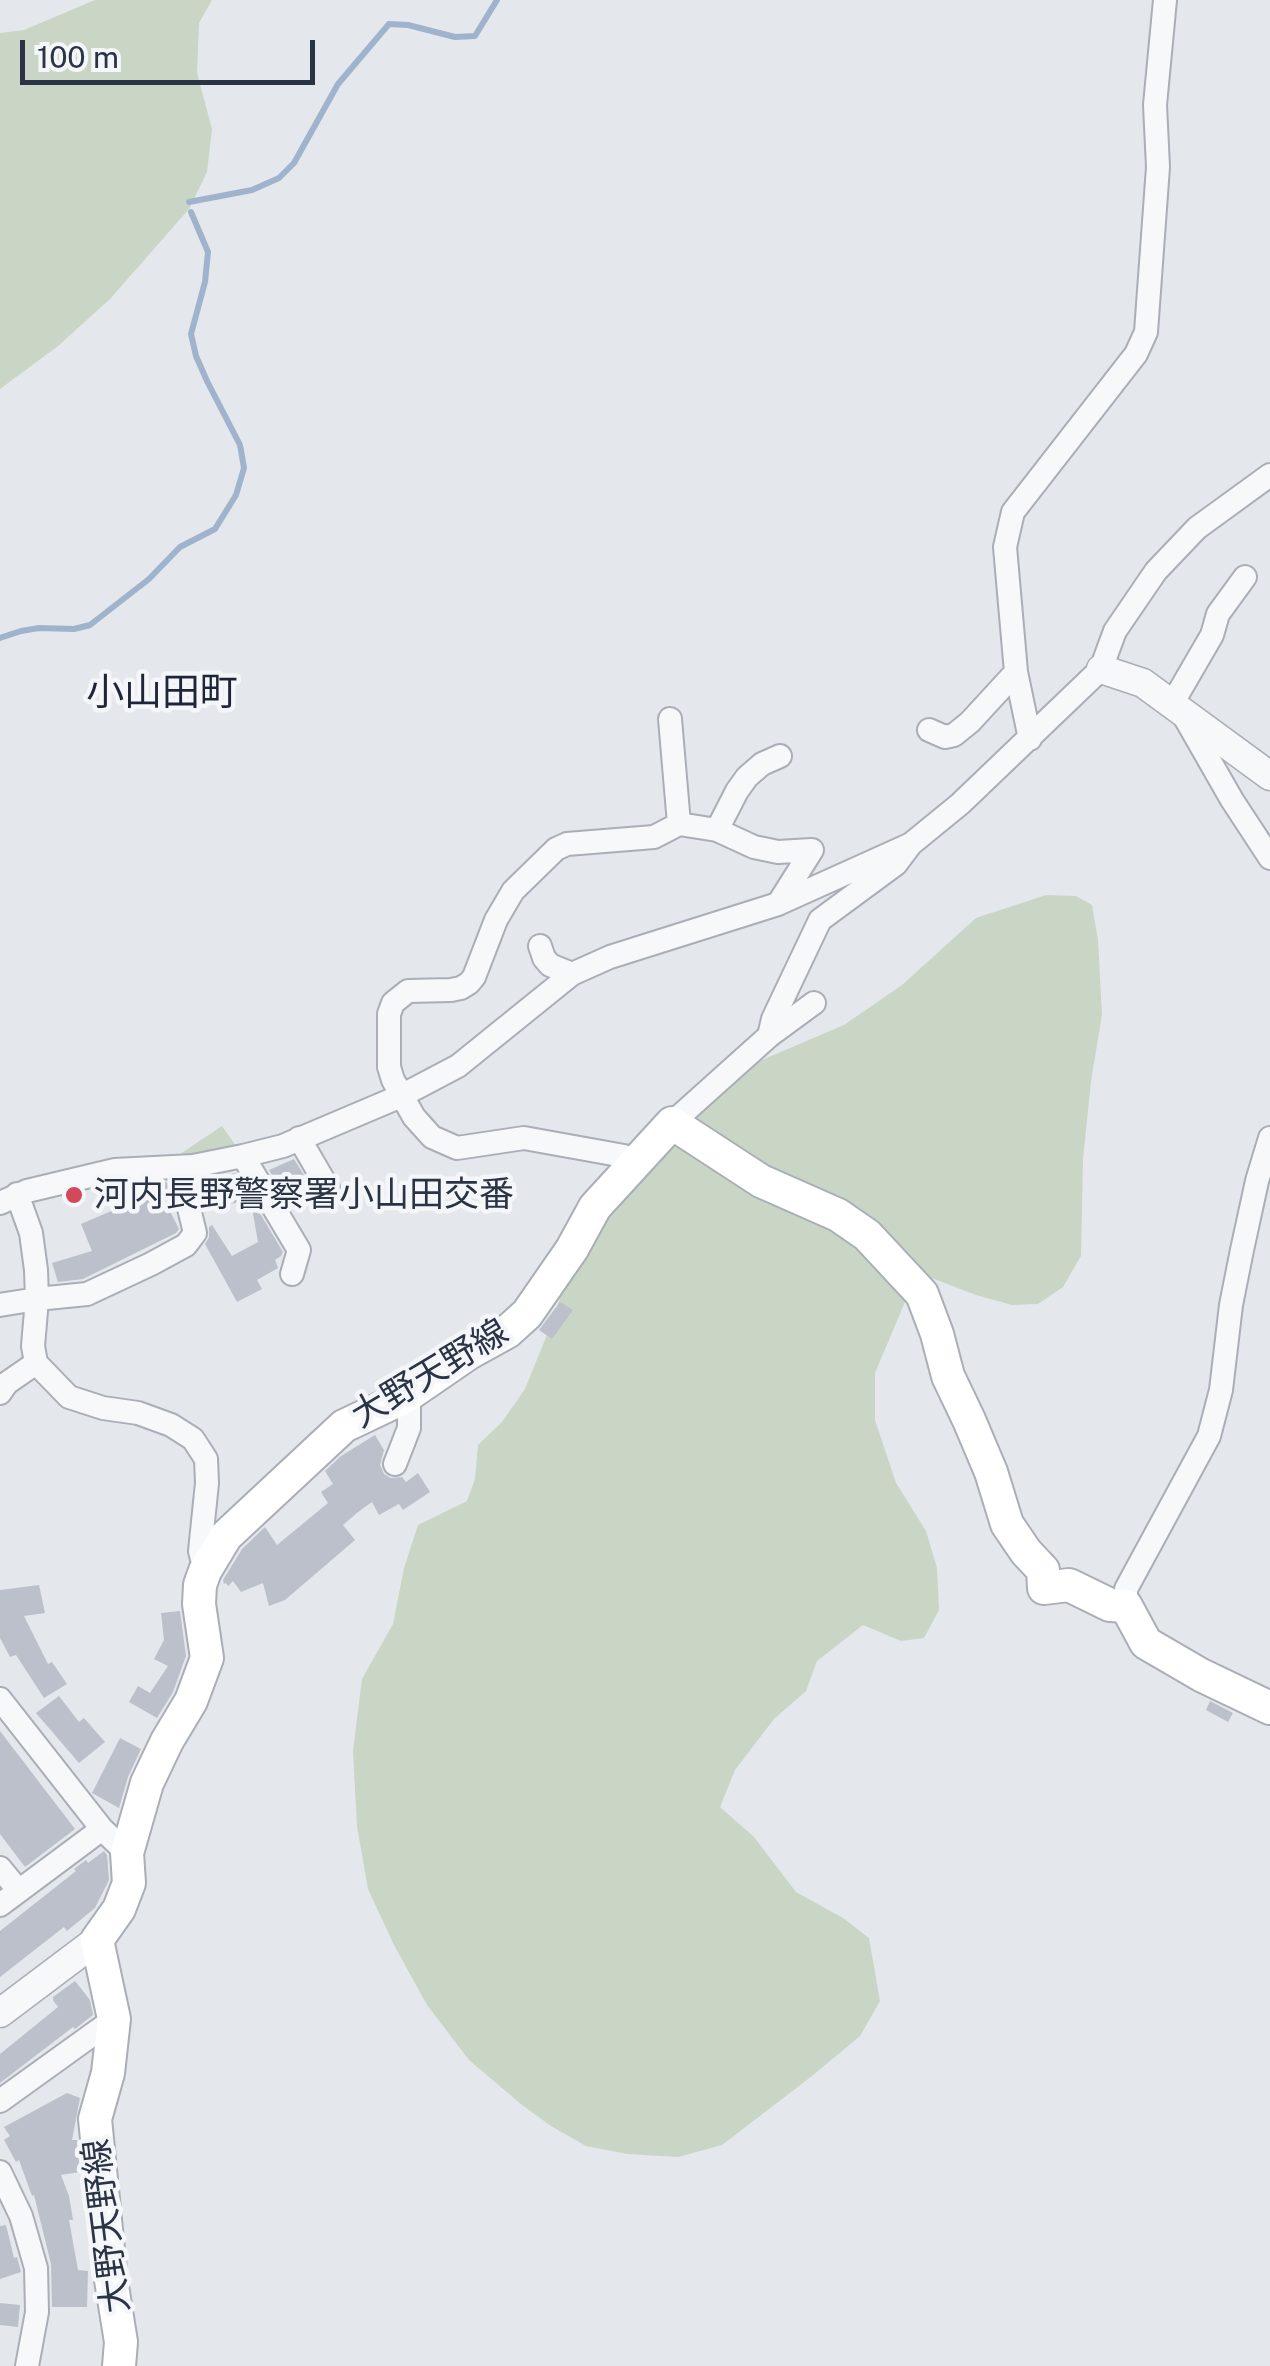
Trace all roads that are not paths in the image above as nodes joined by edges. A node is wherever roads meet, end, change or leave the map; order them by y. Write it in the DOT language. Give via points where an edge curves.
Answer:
graph roads {
  1 [pos="1165,0"];
  2 [pos="1270,475"];
  3 [pos="1244,577"];
  4 [pos="1100,670"];
  5 [pos="1016,672"];
  6 [pos="1176,706"];
  7 [pos="670,719"];
  8 [pos="929,730"];
  9 [pos="1030,739"];
  10 [pos="780,756"];
  11 [pos="1270,776"];
  12 [pos="679,824"];
  13 [pos="717,830"];
  14 [pos="911,844"];
  15 [pos="1270,858"];
  16 [pos="778,904"];
  17 [pos="540,946"];
  18 [pos="572,974"];
  19 [pos="814,1003"];
  20 [pos="769,1036"];
  21 [pos="401,1096"];
  22 [pos="672,1124"];
  23 [pos="299,1138"];
  24 [pos="1270,1138"];
  25 [pos="244,1156"];
  26 [pos="636,1162"];
  27 [pos="180,1167"];
  28 [pos="328,1188"];
  29 [pos="8,1199"];
  30 [pos="292,1274"];
  31 [pos="37,1298"];
  32 [pos="0,1305"];
  33 [pos="36,1364"];
  34 [pos="0,1393"];
  35 [pos="405,1396"];
  36 [pos="394,1464"];
  37 [pos="205,1571"];
  38 [pos="1126,1606"];
  39 [pos="0,1699"];
  40 [pos="1270,1708"];
  41 [pos="102,1829"];
  42 [pos="127,1854"];
  43 [pos="0,1868"];
  44 [pos="9,1898"];
  45 [pos="97,1940"];
  46 [pos="0,2013"];
  47 [pos="114,2019"];
  48 [pos="0,2101"];
  49 [pos="0,2172"];
  50 [pos="27,2366"];
  51 [pos="119,2366"];
  1 -- 5 [label="street" via="1146,332 1014,512 1005,546"];
  2 -- 4 [label="street" via="1196,528 1156,571 1115,631"];
  3 -- 6 [label="street" via="1218,614"];
  4 -- 6 [label="street" via="1143,683"];
  4 -- 9 [label="street"];
  5 -- 8 [label="street" via="954,734 944,738"];
  5 -- 9 [label="street"];
  6 -- 11 [label="street"];
  6 -- 15 [label="street"];
  7 -- 12 [label="street"];
  9 -- 14 [label="street"];
  10 -- 13 [label="street" via="747,777"];
  12 -- 13 [label="street"];
  12 -- 21 [label="street" via="654,837 556,849 490,912 469,983 408,991 393,1002 390,1068"];
  13 -- 16 [label="street" via="778,852 812,850"];
  14 -- 16 [label="street"];
  14 -- 20 [label="street" via="896,864 820,920"];
  16 -- 18 [label="street"];
  17 -- 18 [label="street" via="550,965"];
  18 -- 21 [label="street" via="458,1066"];
  19 -- 20 [label="street"];
  20 -- 22 [label="street"];
  21 -- 23 [label="street"];
  21 -- 26 [label="street" via="424,1130 456,1148 524,1138"];
  22 -- 26 [label="main road, 大野天野線"];
  22 -- 38 [label="main road" via="761,1182 838,1214 893,1262 922,1294 1007,1524 1042,1570 1044,1588 1069,1585"];
  23 -- 25 [label="street"];
  23 -- 28 [label="street"];
  24 -- 38 [label="street" via="1209,1436 1126,1589"];
  25 -- 27 [label="street"];
  25 -- 30 [label="street" via="299,1250"];
  26 -- 35 [label="main road, 大野天野線" via="595,1206 528,1314"];
  27 -- 29 [label="street" via="115,1170"];
  27 -- 31 [label="street" via="196,1233 186,1244 87,1294"];
  29 -- 31 [label="street" via="31,1232"];
  31 -- 32 [label="street"];
  31 -- 33 [label="street"];
  33 -- 34 [label="street"];
  33 -- 37 [label="street" via="69,1397 138,1412 193,1439 206,1459 200,1552"];
  35 -- 36 [label="street" via="409,1428"];
  35 -- 37 [label="main road, 大野天野線" via="344,1426 226,1536"];
  37 -- 42 [label="main road, 大野天野線" via="199,1604 207,1658 147,1782"];
  38 -- 40 [label="main road" via="1146,1643"];
  39 -- 41 [label="street"];
  41 -- 42 [label="street"];
  41 -- 44 [label="street"];
  42 -- 45 [label="main road, 大野天野線" via="129,1883"];
  43 -- 44 [label="street"];
  45 -- 46 [label="street"];
  45 -- 47 [label="main road, 大野天野線"];
  47 -- 48 [label="street"];
  47 -- 51 [label="main road, 大野天野線" via="94,2119"];
  49 -- 50 [label="street" via="36,2268 37,2312"];
}
